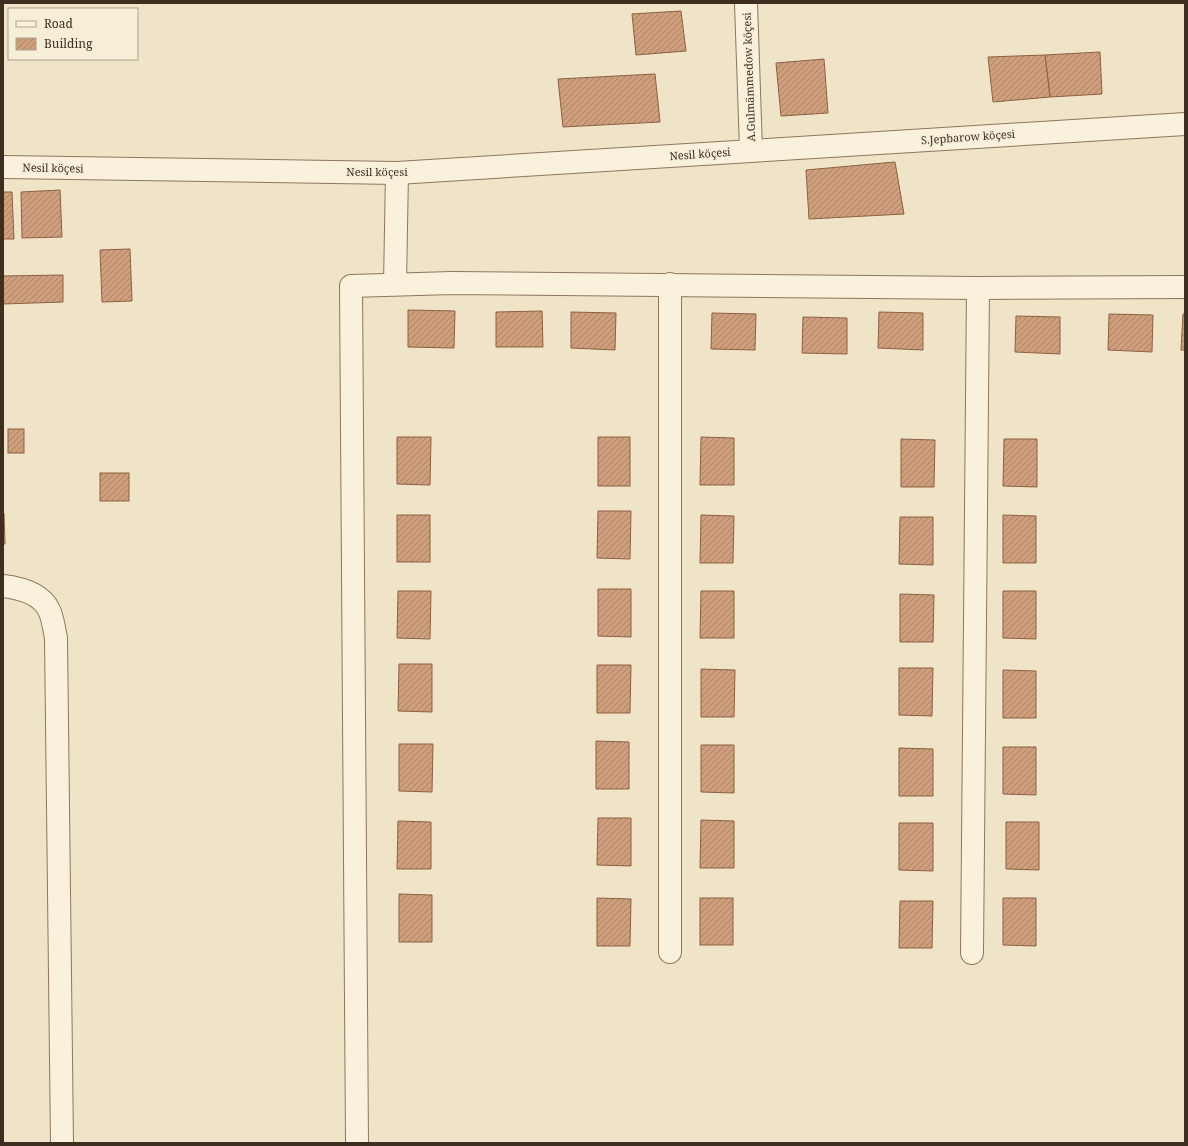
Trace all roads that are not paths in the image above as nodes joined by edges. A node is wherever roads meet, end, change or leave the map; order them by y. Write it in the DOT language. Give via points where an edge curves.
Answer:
graph roads {
  1 [pos="746,3"];
  2 [pos="1185,124"];
  3 [pos="750,150"];
  4 [pos="3,167"];
  5 [pos="397,173"];
  6 [pos="395,284"];
  7 [pos="670,284"];
  8 [pos="1185,286"];
  9 [pos="978,288"];
  10 [pos="3,586"];
  11 [pos="670,952"];
  12 [pos="972,953"];
  13 [pos="62,1143"];
  14 [pos="357,1143"];
  1 -- 3 [label="street, A.Gulmämmedow köçesi"];
  2 -- 3 [label="street, S.Jepbarow köçesi"];
  3 -- 5 [label="street, Nesil köçesi"];
  4 -- 5 [label="street, Nesil köçesi"];
  5 -- 6 [label="street"];
  6 -- 7 [label="street"];
  6 -- 14 [label="street" via="351,286"];
  7 -- 9 [label="street"];
  7 -- 11 [label="street"];
  8 -- 9 [label="street"];
  9 -- 12 [label="street"];
  10 -- 13 [label="street" via="34,594 48,609 56,638"];
}
